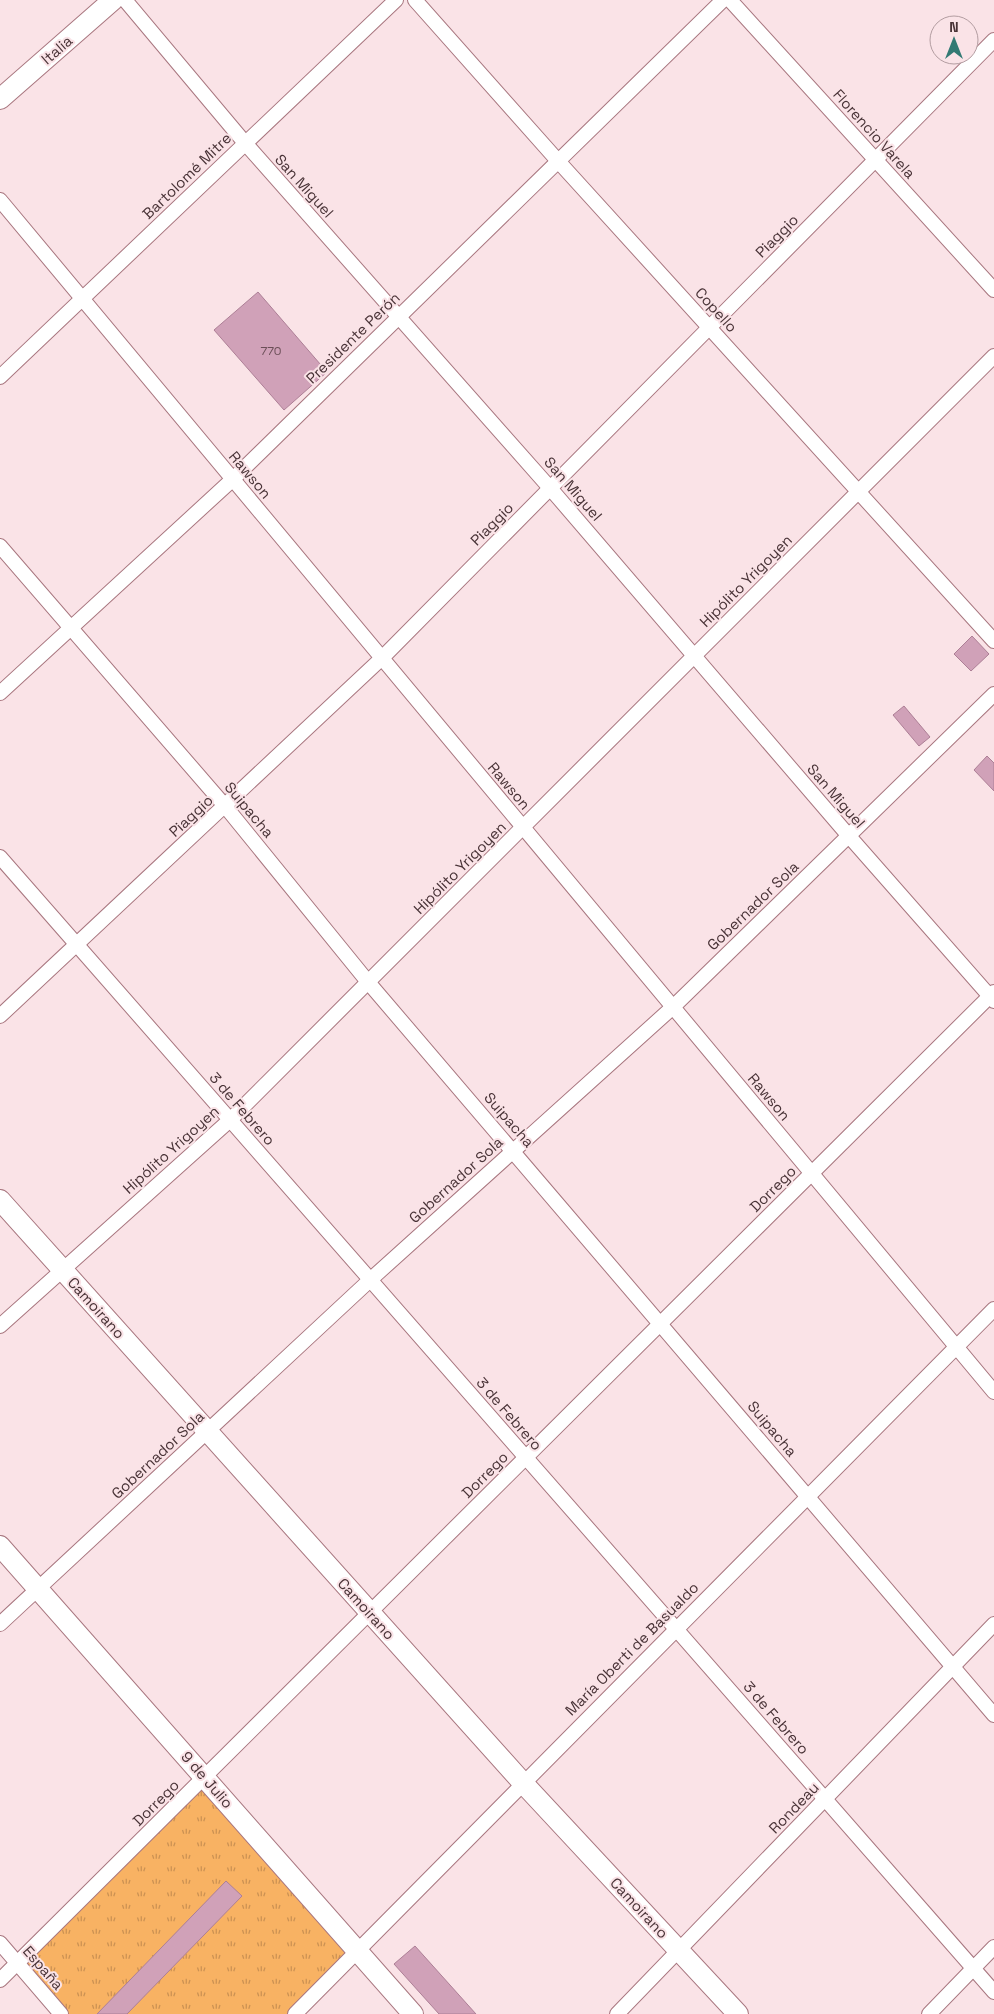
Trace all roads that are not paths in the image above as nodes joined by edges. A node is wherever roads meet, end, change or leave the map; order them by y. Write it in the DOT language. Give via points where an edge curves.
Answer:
graph roads {
  1 [pos="113,0"];
  2 [pos="125,0"];
  3 [pos="396,0"];
  4 [pos="415,0"];
  5 [pos="723,0"];
  6 [pos="730,0"];
  7 [pos="994,40"];
  8 [pos="0,99"];
  9 [pos="245,143"];
  10 [pos="875,160"];
  11 [pos="558,161"];
  12 [pos="0,200"];
  13 [pos="994,290"];
  14 [pos="82,298"];
  15 [pos="399,316"];
  16 [pos="709,327"];
  17 [pos="994,356"];
  18 [pos="0,376"];
  19 [pos="232,479"];
  20 [pos="550,488"];
  21 [pos="858,492"];
  22 [pos="0,546"];
  23 [pos="72,627"];
  24 [pos="994,641"];
  25 [pos="694,656"];
  26 [pos="382,658"];
  27 [pos="0,693"];
  28 [pos="994,694"];
  29 [pos="225,806"];
  30 [pos="523,828"];
  31 [pos="848,835"];
  32 [pos="0,857"];
  33 [pos="77,945"];
  34 [pos="368,982"];
  35 [pos="993,997"];
  36 [pos="673,1007"];
  37 [pos="0,1016"];
  38 [pos="230,1120"];
  39 [pos="514,1150"];
  40 [pos="812,1174"];
  41 [pos="0,1200"];
  42 [pos="62,1270"];
  43 [pos="370,1280"];
  44 [pos="994,1309"];
  45 [pos="661,1323"];
  46 [pos="0,1326"];
  47 [pos="955,1346"];
  48 [pos="994,1392"];
  49 [pos="207,1432"];
  50 [pos="526,1458"];
  51 [pos="808,1496"];
  52 [pos="0,1546"];
  53 [pos="38,1589"];
  54 [pos="370,1613"];
  55 [pos="0,1624"];
  56 [pos="994,1624"];
  57 [pos="676,1629"];
  58 [pos="953,1667"];
  59 [pos="994,1715"];
  60 [pos="204,1777"];
  61 [pos="523,1783"];
  62 [pos="825,1799"];
  63 [pos="0,1943"];
  64 [pos="994,1947"];
  65 [pos="357,1950"];
  66 [pos="678,1950"];
  67 [pos="18,1963"];
  68 [pos="973,1968"];
  69 [pos="0,1980"];
  70 [pos="994,1992"];
  71 [pos="61,2014"];
  72 [pos="295,2014"];
  73 [pos="413,2014"];
  74 [pos="617,2014"];
  75 [pos="738,2014"];
  76 [pos="928,2014"];
  1 -- 8 [label="street, Italia"];
  2 -- 9 [label="street, San Miguel"];
  3 -- 9 [label="street, Bartolomé Mitre"];
  4 -- 11 [label="street, Copello"];
  5 -- 11 [label="street, Presidente Perón"];
  6 -- 10 [label="street, Florencio Varela"];
  7 -- 10 [label="street, Piaggio"];
  9 -- 14 [label="street, Bartolomé Mitre"];
  9 -- 15 [label="street, San Miguel"];
  10 -- 13 [label="street, Florencio Varela"];
  10 -- 16 [label="street, Piaggio"];
  11 -- 15 [label="street, Presidente Perón"];
  11 -- 16 [label="street, Copello"];
  12 -- 14 [label="street, Rawson"];
  14 -- 18 [label="street, Bartolomé Mitre"];
  14 -- 19 [label="street, Rawson"];
  15 -- 19 [label="street, Presidente Perón"];
  15 -- 20 [label="street, San Miguel"];
  16 -- 20 [label="street, Piaggio"];
  16 -- 21 [label="street, Copello"];
  17 -- 21 [label="street, Hipólito Yrigoyen"];
  19 -- 23 [label="street, Presidente Perón"];
  19 -- 26 [label="street, Rawson"];
  20 -- 25 [label="street, San Miguel"];
  20 -- 26 [label="street, Piaggio"];
  21 -- 24 [label="street, Copello"];
  21 -- 25 [label="street, Hipólito Yrigoyen"];
  22 -- 23 [label="street, Suipacha"];
  23 -- 27 [label="street, Presidente Perón"];
  23 -- 29 [label="street, Suipacha"];
  25 -- 30 [label="street, Hipólito Yrigoyen"];
  25 -- 31 [label="street, San Miguel"];
  26 -- 29 [label="street, Piaggio"];
  26 -- 30 [label="street, Rawson"];
  28 -- 31 [label="street, Gobernador Sola"];
  29 -- 33 [label="street, Piaggio"];
  29 -- 34 [label="street, Suipacha"];
  30 -- 34 [label="street, Hipólito Yrigoyen"];
  30 -- 36 [label="street, Rawson"];
  31 -- 35 [label="street, San Miguel"];
  31 -- 36 [label="street, Gobernador Sola"];
  32 -- 33 [label="street, 3 de Febrero"];
  33 -- 37 [label="street, Piaggio"];
  33 -- 38 [label="street, 3 de Febrero"];
  34 -- 38 [label="street, Hipólito Yrigoyen"];
  34 -- 39 [label="street, Suipacha"];
  35 -- 40 [label="street, Dorrego"];
  36 -- 39 [label="street, Gobernador Sola"];
  36 -- 40 [label="street, Rawson"];
  38 -- 42 [label="street, Hipólito Yrigoyen"];
  38 -- 43 [label="street, 3 de Febrero"];
  39 -- 43 [label="street, Gobernador Sola"];
  39 -- 45 [label="street, Suipacha"];
  40 -- 45 [label="street, Dorrego"];
  40 -- 47 [label="street, Rawson"];
  41 -- 42 [label="street, Camoirano"];
  42 -- 46 [label="street, Hipólito Yrigoyen"];
  42 -- 49 [label="street, Camoirano"];
  43 -- 49 [label="street, Gobernador Sola"];
  43 -- 50 [label="street, 3 de Febrero"];
  44 -- 47 [label="street, María Oberti de Basualdo"];
  45 -- 50 [label="street, Dorrego"];
  45 -- 51 [label="street, Suipacha"];
  47 -- 48 [label="street, Rawson"];
  47 -- 51 [label="street, María Oberti de Basualdo"];
  49 -- 53 [label="street, Gobernador Sola"];
  49 -- 54 [label="street, Camoirano"];
  50 -- 54 [label="street, Dorrego"];
  50 -- 57 [label="street, 3 de Febrero"];
  51 -- 57 [label="street, María Oberti de Basualdo"];
  51 -- 58 [label="street, Suipacha"];
  52 -- 53 [label="street, 9 de Julio"];
  53 -- 55 [label="street, Gobernador Sola"];
  53 -- 60 [label="street, 9 de Julio"];
  54 -- 60 [label="street, Dorrego"];
  54 -- 61 [label="street, Camoirano"];
  56 -- 58 [label="street, Rondeau"];
  57 -- 61 [label="street, María Oberti de Basualdo"];
  57 -- 62 [label="street, 3 de Febrero"];
  58 -- 59 [label="street, Suipacha"];
  58 -- 62 [label="street, Rondeau"];
  60 -- 65 [label="street, 9 de Julio"];
  60 -- 67 [label="street, Dorrego"];
  61 -- 65 [label="street, María Oberti de Basualdo"];
  61 -- 66 [label="street, Camoirano"];
  62 -- 66 [label="street, Rondeau"];
  62 -- 68 [label="street, 3 de Febrero"];
  63 -- 67 [label="street, España"];
  64 -- 68 [label="street"];
  65 -- 72 [label="street, María Oberti de Basualdo"];
  65 -- 73 [label="street, 9 de Julio"];
  66 -- 74 [label="street, Rondeau"];
  66 -- 75 [label="street, Camoirano"];
  67 -- 69 [label="street, Dorrego"];
  67 -- 71 [label="street, España"];
  68 -- 70 [label="street, 3 de Febrero"];
  68 -- 76 [label="street"];
}
